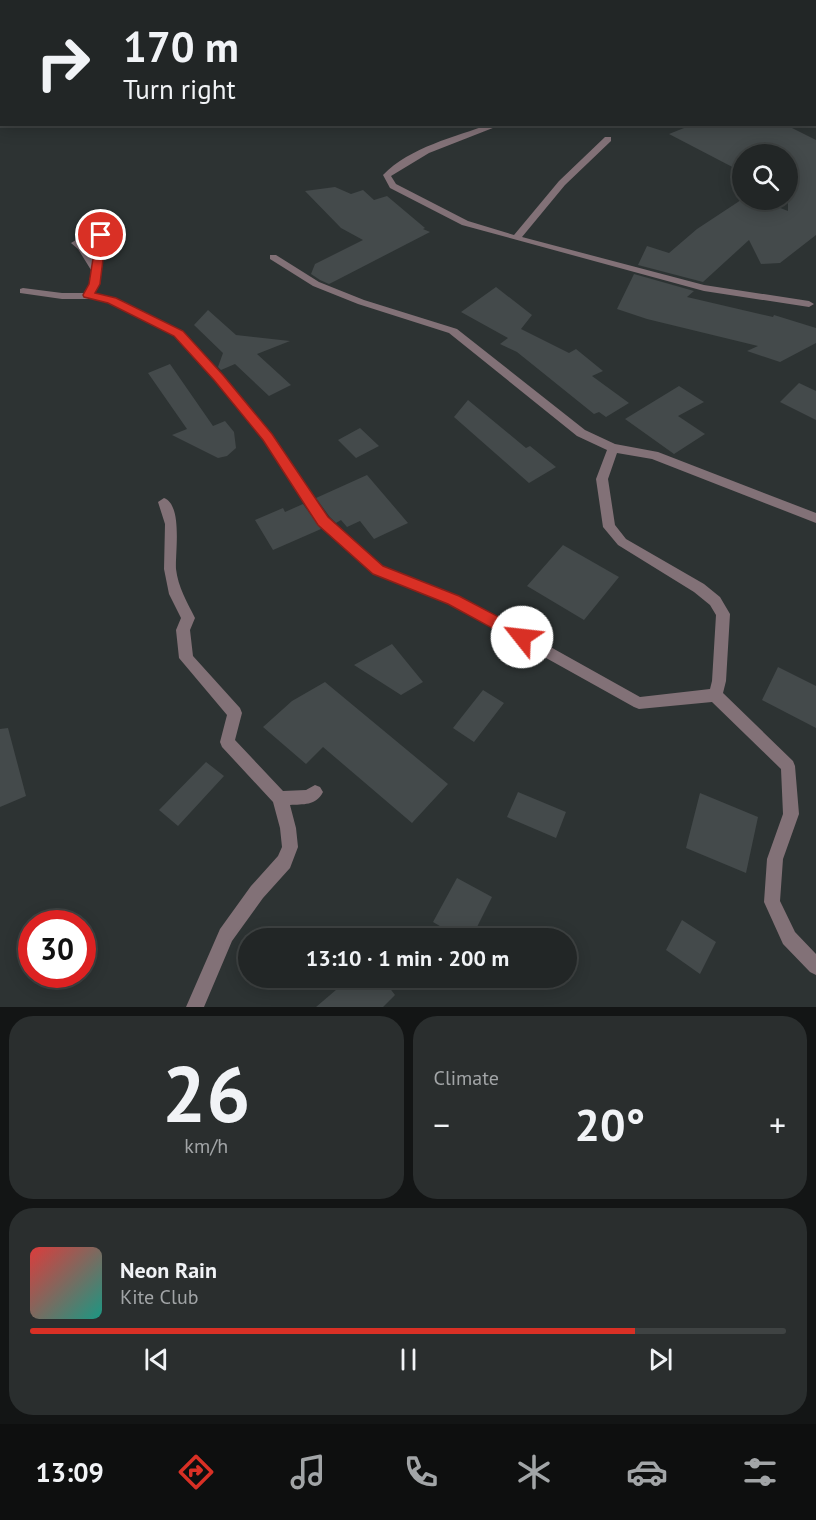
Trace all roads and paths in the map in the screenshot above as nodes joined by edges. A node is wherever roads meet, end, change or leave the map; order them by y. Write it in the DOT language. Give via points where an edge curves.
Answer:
graph roads {
  1 [pos="494,126"];
  2 [pos="608,139"];
  3 [pos="101,235"];
  4 [pos="516,238"];
  5 [pos="76,243"];
  6 [pos="273,256"];
  7 [pos="96,270"];
  8 [pos="23,291"];
  9 [pos="88,295"];
  10 [pos="814,305"];
  11 [pos="614,448"];
  12 [pos="164,502"];
  13 [pos="816,518"];
  14 [pos="715,694"];
  15 [pos="315,792"];
  16 [pos="280,798"];
  17 [pos="816,966"];
  18 [pos="195,1007"];
  1 -- 4 [label="street" via="400,164 387,175 393,186 435,209 465,223"];
  2 -- 4 [label="street" via="562,183"];
  3 -- 7 [label="street"];
  4 -- 10 [label="street" via="704,288"];
  5 -- 7 [label="street"];
  6 -- 11 [label="street" via="316,284 453,331 581,434"];
  7 -- 9 [label="street"];
  8 -- 9 [label="street"];
  9 -- 14 [label="street" via="112,300 178,334 267,437 323,521 378,570 454,600 639,703"];
  11 -- 13 [label="street" via="654,455"];
  11 -- 14 [label="street" via="602,479 609,527 622,542 699,588 723,614"];
  12 -- 16 [label="street" via="171,524 170,569 188,618 183,630 186,658 235,713 227,742"];
  14 -- 17 [label="street" via="788,766 790,814 775,859 772,902 789,938"];
  15 -- 16 [label="street" via="309,797"];
  16 -- 18 [label="street" via="290,846 284,862 225,935"];
}
